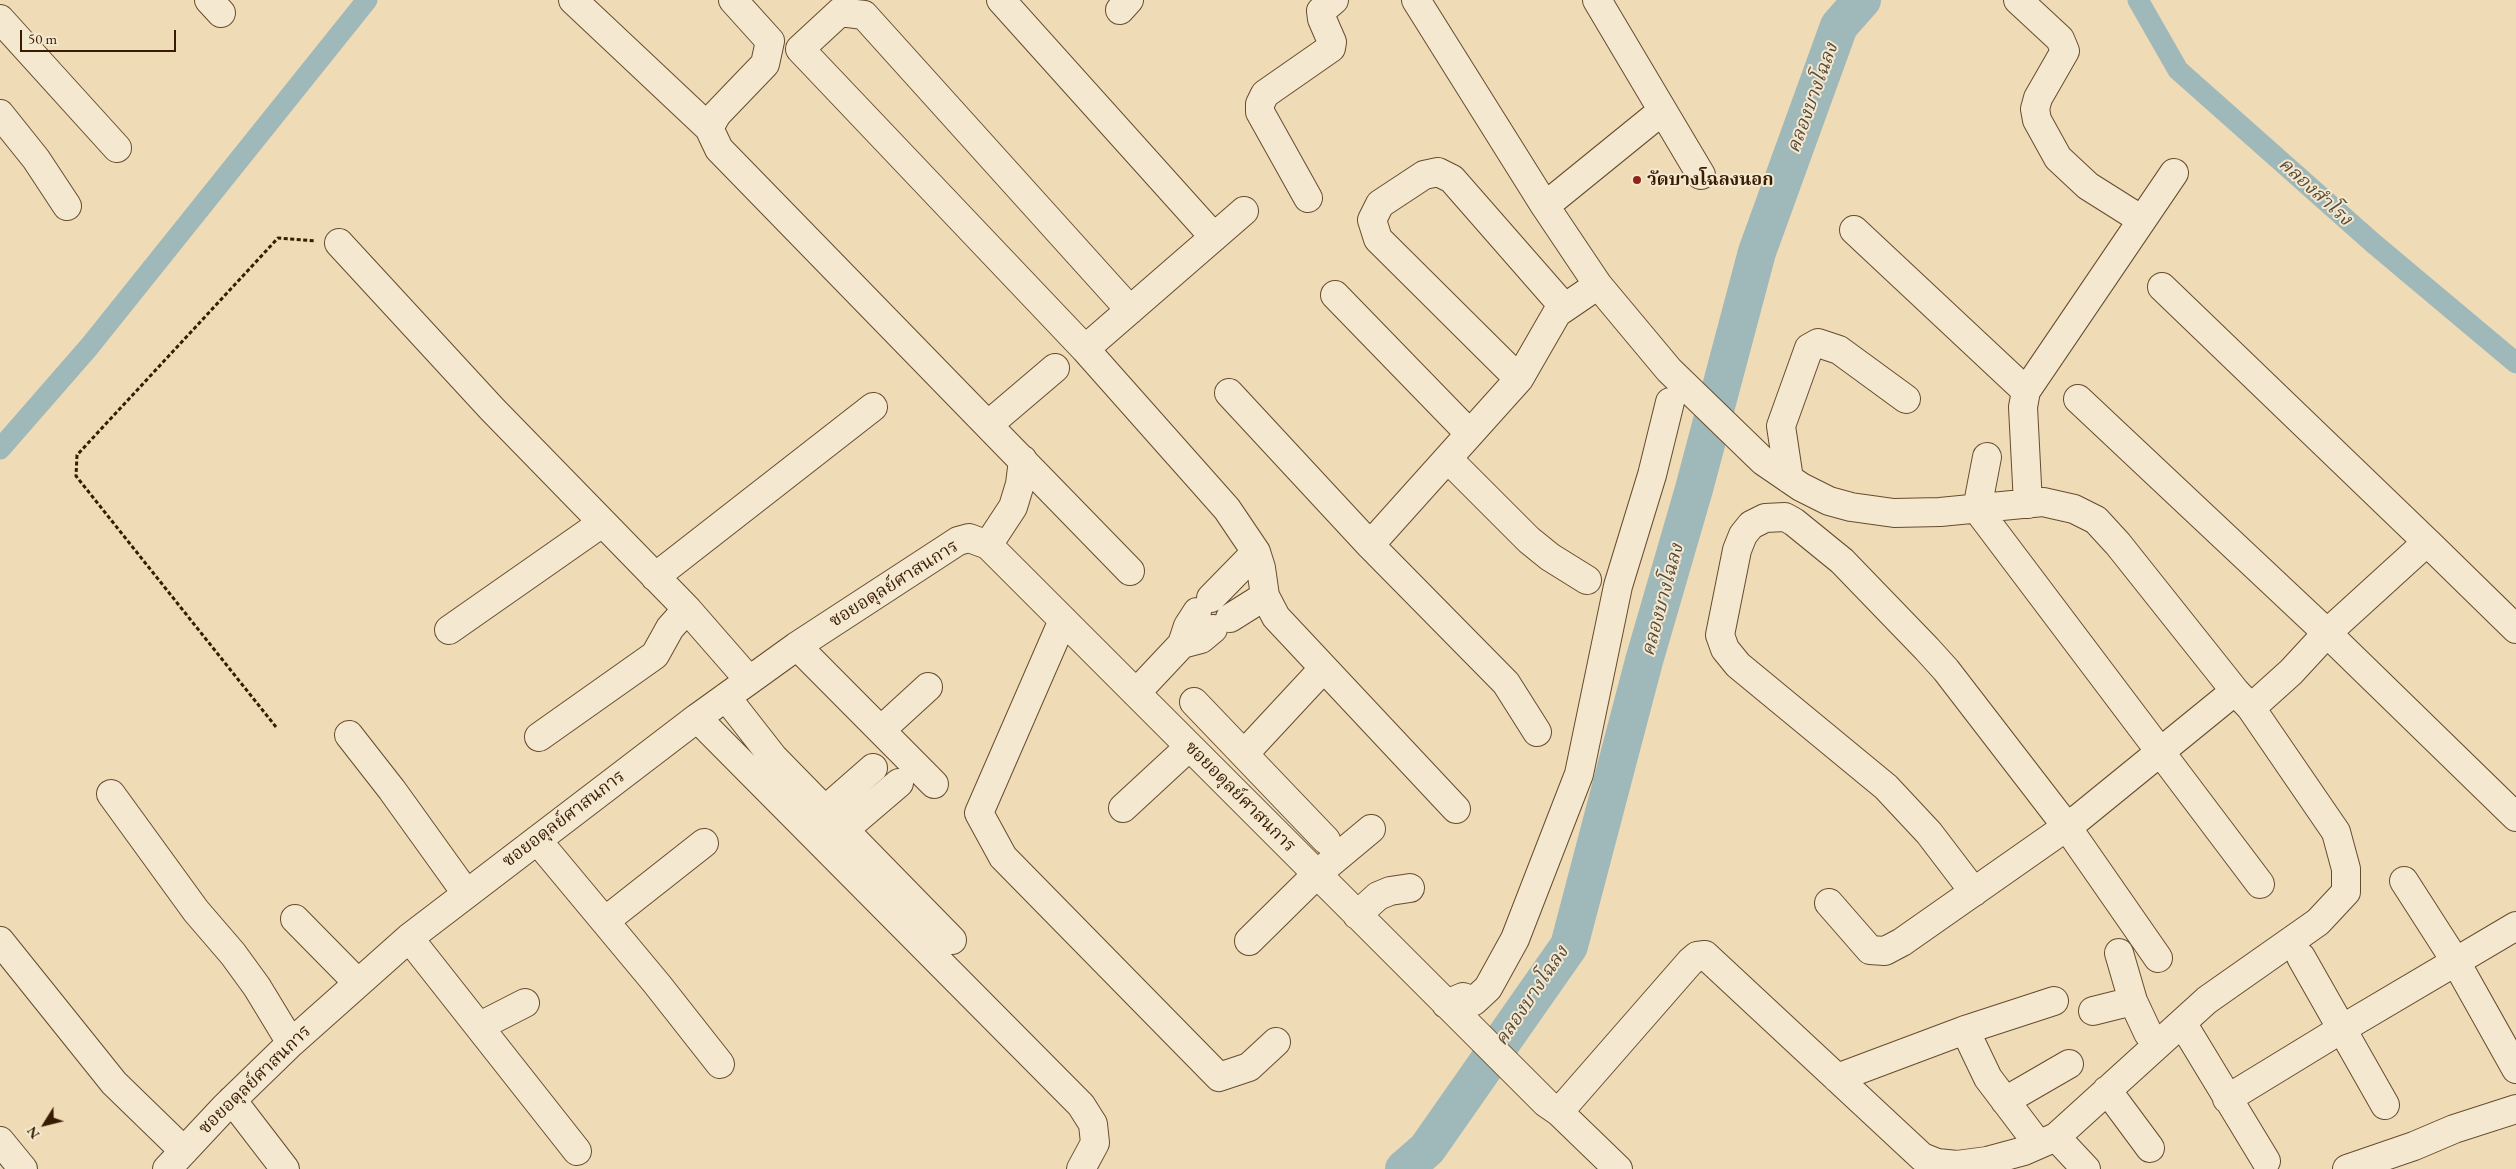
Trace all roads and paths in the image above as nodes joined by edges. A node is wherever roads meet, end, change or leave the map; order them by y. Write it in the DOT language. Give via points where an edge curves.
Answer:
graph roads {
  1 [pos="573,0"];
  2 [pos="733,0"];
  3 [pos="1001,0"];
  4 [pos="1334,0"];
  5 [pos="1416,0"];
  6 [pos="1597,0"];
  7 [pos="2018,0"];
  8 [pos="0,19"];
  9 [pos="1662,111"];
  10 [pos="0,114"];
  11 [pos="709,128"];
  12 [pos="117,148"];
  13 [pos="2174,173"];
  14 [pos="1701,175"];
  15 [pos="1308,198"];
  16 [pos="67,206"];
  17 [pos="1546,206"];
  18 [pos="1244,211"];
  19 [pos="2142,220"];
  20 [pos="1854,230"];
  21 [pos="1214,237"];
  22 [pos="339,243"];
  23 [pos="1598,285"];
  24 [pos="2162,287"];
  25 [pos="1335,296"];
  26 [pos="1564,307"];
  27 [pos="1130,310"];
  28 [pos="1085,349"];
  29 [pos="1056,368"];
  30 [pos="1519,379"];
  31 [pos="2026,391"];
  32 [pos="1229,392"];
  33 [pos="1906,399"];
  34 [pos="2078,399"];
  35 [pos="1670,402"];
  36 [pos="873,407"];
  37 [pos="988,425"];
  38 [pos="1468,433"];
  39 [pos="1987,457"];
  40 [pos="1448,459"];
  41 [pos="1022,460"];
  42 [pos="1789,479"];
  43 [pos="2028,504"];
  44 [pos="1977,509"];
  45 [pos="602,523"];
  46 [pos="2427,542"];
  47 [pos="988,545"];
  48 [pos="1370,545"];
  49 [pos="1256,552"];
  50 [pos="1130,571"];
  51 [pos="655,577"];
  52 [pos="1587,580"];
  53 [pos="1265,596"];
  54 [pos="687,609"];
  55 [pos="1213,614"];
  56 [pos="1064,620"];
  57 [pos="450,630"];
  58 [pos="2516,630"];
  59 [pos="2327,632"];
  60 [pos="797,646"];
  61 [pos="1323,669"];
  62 [pos="749,680"];
  63 [pos="928,688"];
  64 [pos="1136,693"];
  65 [pos="726,697"];
  66 [pos="2243,700"];
  67 [pos="1194,702"];
  68 [pos="697,718"];
  69 [pos="276,727"];
  70 [pos="880,730"];
  71 [pos="1536,732"];
  72 [pos="349,736"];
  73 [pos="539,737"];
  74 [pos="1189,747"];
  75 [pos="2159,752"];
  76 [pos="1244,754"];
  77 [pos="873,768"];
  78 [pos="899,783"];
  79 [pos="934,784"];
  80 [pos="111,794"];
  81 [pos="1123,808"];
  82 [pos="1456,809"];
  83 [pos="824,810"];
  84 [pos="2516,817"];
  85 [pos="2067,826"];
  86 [pos="1371,829"];
  87 [pos="844,830"];
  88 [pos="537,840"];
  89 [pos="1326,840"];
  90 [pos="704,843"];
  91 [pos="1317,874"];
  92 [pos="2404,881"];
  93 [pos="2260,884"];
  94 [pos="1410,888"];
  95 [pos="1974,892"];
  96 [pos="466,893"];
  97 [pos="1830,902"];
  98 [pos="1357,915"];
  99 [pos="295,919"];
  100 [pos="605,921"];
  101 [pos="2516,926"];
  102 [pos="409,938"];
  103 [pos="952,940"];
  104 [pos="1249,940"];
  105 [pos="0,941"];
  106 [pos="2119,953"];
  107 [pos="2301,957"];
  108 [pos="2158,958"];
  109 [pos="2456,962"];
  110 [pos="358,982"];
  111 [pos="2054,1001"];
  112 [pos="2133,1001"];
  113 [pos="525,1003"];
  114 [pos="1449,1006"];
  115 [pos="2093,1011"];
  116 [pos="480,1026"];
  117 [pos="1965,1030"];
  118 [pos="2340,1030"];
  119 [pos="2189,1034"];
  120 [pos="1276,1042"];
  121 [pos="291,1043"];
  122 [pos="2156,1044"];
  123 [pos="720,1064"];
  124 [pos="2069,1064"];
  125 [pos="2516,1069"];
  126 [pos="1837,1078"];
  127 [pos="2107,1090"];
  128 [pos="2227,1099"];
  129 [pos="232,1100"];
  130 [pos="2006,1101"];
  131 [pos="2385,1105"];
  132 [pos="1552,1108"];
  133 [pos="2516,1109"];
  134 [pos="0,1141"];
  135 [pos="2047,1141"];
  136 [pos="2150,1148"];
  137 [pos="577,1151"];
  138 [pos="175,1160"];
  139 [pos="2266,1162"];
  140 [pos="1918,1163"];
  141 [pos="2004,1163"];
  142 [pos="23,1169"];
  143 [pos="285,1169"];
  144 [pos="1082,1169"];
  145 [pos="1618,1169"];
  146 [pos="2086,1169"];
  147 [pos="2347,1169"];
  1 -- 11 [label="street"];
  2 -- 11 [label="street" via="770,40 765,64 717,114"];
  3 -- 21 [label="street"];
  4 -- 15 [label="street" via="1321,11 1332,42 1331,48 1265,94 1260,104 1260,112"];
  5 -- 17 [label="street"];
  6 -- 9 [label="street"];
  7 -- 19 [label="street" via="2060,39 2065,51 2035,109 2037,120 2058,158 2088,186"];
  8 -- 12 [label="street"];
  9 -- 14 [label="street"];
  9 -- 17 [label="street"];
  10 -- 16 [label="street" via="36,159"];
  11 -- 37 [label="street" via="719,149"];
  13 -- 19 [label="street"];
  17 -- 23 [label="street"];
  18 -- 21 [label="street"];
  19 -- 31 [label="street"];
  20 -- 31 [label="street"];
  21 -- 27 [label="street"];
  22 -- 45 [label="street"];
  22 -- 69 [label="path" via="278,238 77,455 76,476"];
  23 -- 26 [label="street"];
  23 -- 42 [label="street" via="1645,344 1699,402 1763,462"];
  24 -- 46 [label="street"];
  25 -- 38 [label="street"];
  26 -- 30 [label="street" via="1557,313"];
  26 -- 30 [label="street" via="1452,179 1438,172 1424,175 1380,204 1372,220 1378,239"];
  27 -- 28 [label="street"];
  27 -- 28 [label="street" via="864,15 840,12 800,50"];
  28 -- 49 [label="street" via="1227,509"];
  29 -- 37 [label="street"];
  30 -- 38 [label="street"];
  31 -- 43 [label="street"];
  32 -- 48 [label="street"];
  33 -- 42 [label="street" via="1839,350 1818,343 1809,348 1781,426"];
  34 -- 59 [label="street"];
  35 -- 114 [label="street" via="1652,475 1618,586 1579,774 1515,940 1488,988 1474,1001 1463,997"];
  36 -- 51 [label="street"];
  37 -- 41 [label="street"];
  38 -- 40 [label="street"];
  39 -- 44 [label="street"];
  40 -- 48 [label="street"];
  40 -- 52 [label="street" via="1529,540 1550,558"];
  41 -- 47 [label="street" via="1020,484 1013,507"];
  41 -- 50 [label="street"];
  42 -- 44 [label="street" via="1829,501 1851,507 1894,513"];
  43 -- 44 [label="street"];
  43 -- 66 [label="street" via="2044,502 2074,509 2096,520"];
  44 -- 75 [label="street"];
  45 -- 51 [label="street"];
  45 -- 57 [label="street"];
  46 -- 58 [label="street"];
  46 -- 59 [label="street"];
  47 -- 56 [label="street, ซอยอดุลย์ศาสนการ"];
  47 -- 60 [label="street, ซอยอดุลย์ศาสนการ" via="969,538 958,541"];
  48 -- 71 [label="street" via="1506,683"];
  49 -- 53 [label="street"];
  49 -- 55 [label="street"];
  51 -- 54 [label="street"];
  53 -- 55 [label="street"];
  53 -- 61 [label="street" via="1276,617"];
  54 -- 62 [label="street"];
  54 -- 73 [label="street" via="670,628 655,655"];
  55 -- 64 [label="street" via="1201,639 1182,644"];
  56 -- 64 [label="street, ซอยอดุลย์ศาสนการ"];
  56 -- 120 [label="street" via="979,813 1003,857 1219,1077 1250,1067"];
  59 -- 66 [label="street" via="2291,672"];
  59 -- 84 [label="street"];
  60 -- 62 [label="street, ซอยอดุลย์ศาสนการ"];
  60 -- 70 [label="street"];
  61 -- 76 [label="street"];
  61 -- 82 [label="street"];
  62 -- 65 [label="street, ซอยอดุลย์ศาสนการ"];
  63 -- 70 [label="street"];
  64 -- 74 [label="street, ซอยอดุลย์ศาสนการ"];
  65 -- 68 [label="street, ซอยอดุลย์ศาสนการ"];
  65 -- 83 [label="street" via="762,746"];
  66 -- 75 [label="street"];
  66 -- 122 [label="street" via="2336,832 2346,869 2346,892 2318,922 2206,1000"];
  67 -- 76 [label="street"];
  68 -- 88 [label="street, ซอยอดุลย์ศาสนการ"];
  68 -- 144 [label="street" via="1081,1105 1093,1124 1095,1143"];
  70 -- 79 [label="street"];
  72 -- 96 [label="street"];
  74 -- 81 [label="street"];
  74 -- 91 [label="street, ซอยอดุลย์ศาสนการ"];
  75 -- 85 [label="street"];
  75 -- 93 [label="street"];
  76 -- 89 [label="street"];
  77 -- 83 [label="street"];
  78 -- 87 [label="street"];
  80 -- 121 [label="street" via="196,911 257,987"];
  83 -- 87 [label="street"];
  85 -- 95 [label="street"];
  85 -- 95 [label="street" via="1946,670 1842,561 1784,517 1765,518 1751,525 1737,550 1720,635 1725,649 1738,665 1886,788"];
  85 -- 108 [label="street"];
  86 -- 91 [label="street"];
  87 -- 103 [label="street"];
  88 -- 96 [label="street, ซอยอดุลย์ศาสนการ"];
  88 -- 100 [label="street"];
  90 -- 100 [label="street"];
  91 -- 98 [label="street, ซอยอดุลย์ศาสนการ"];
  91 -- 104 [label="street"];
  92 -- 109 [label="street"];
  94 -- 98 [label="street" via="1378,896"];
  95 -- 97 [label="street" via="1885,951 1870,950"];
  96 -- 102 [label="street, ซอยอดุลย์ศาสนการ"];
  98 -- 114 [label="street, ซอยอดุลย์ศาสนการ"];
  99 -- 110 [label="street"];
  100 -- 123 [label="street"];
  101 -- 109 [label="street"];
  102 -- 110 [label="street, ซอยอดุลย์ศาสนการ"];
  102 -- 116 [label="street"];
  105 -- 138 [label="street"];
  106 -- 112 [label="street"];
  107 -- 118 [label="street"];
  109 -- 118 [label="street"];
  109 -- 125 [label="street"];
  110 -- 121 [label="street, ซอยอดุลย์ศาสนการ"];
  111 -- 117 [label="street"];
  112 -- 115 [label="street"];
  112 -- 122 [label="street"];
  113 -- 116 [label="street"];
  114 -- 132 [label="street, ซอยอดุลย์ศาสนการ"];
  116 -- 137 [label="street"];
  117 -- 126 [label="street"];
  117 -- 130 [label="street" via="1988,1078"];
  118 -- 128 [label="street"];
  118 -- 131 [label="street"];
  119 -- 128 [label="street"];
  121 -- 129 [label="street, ซอยอดุลย์ศาสนการ"];
  122 -- 127 [label="street"];
  124 -- 130 [label="street"];
  126 -- 132 [label="street" via="1705,955 1697,956"];
  126 -- 140 [label="street"];
  127 -- 135 [label="street"];
  127 -- 136 [label="street"];
  128 -- 139 [label="street"];
  129 -- 138 [label="street, ซอยอดุลย์ศาสนการ"];
  129 -- 143 [label="street"];
  130 -- 135 [label="street"];
  132 -- 145 [label="street, ซอยอดุลย์ศาสนการ"];
  133 -- 147 [label="street"];
  134 -- 142 [label="street"];
  135 -- 141 [label="street"];
  135 -- 146 [label="street"];
  140 -- 141 [label="street"];
}
